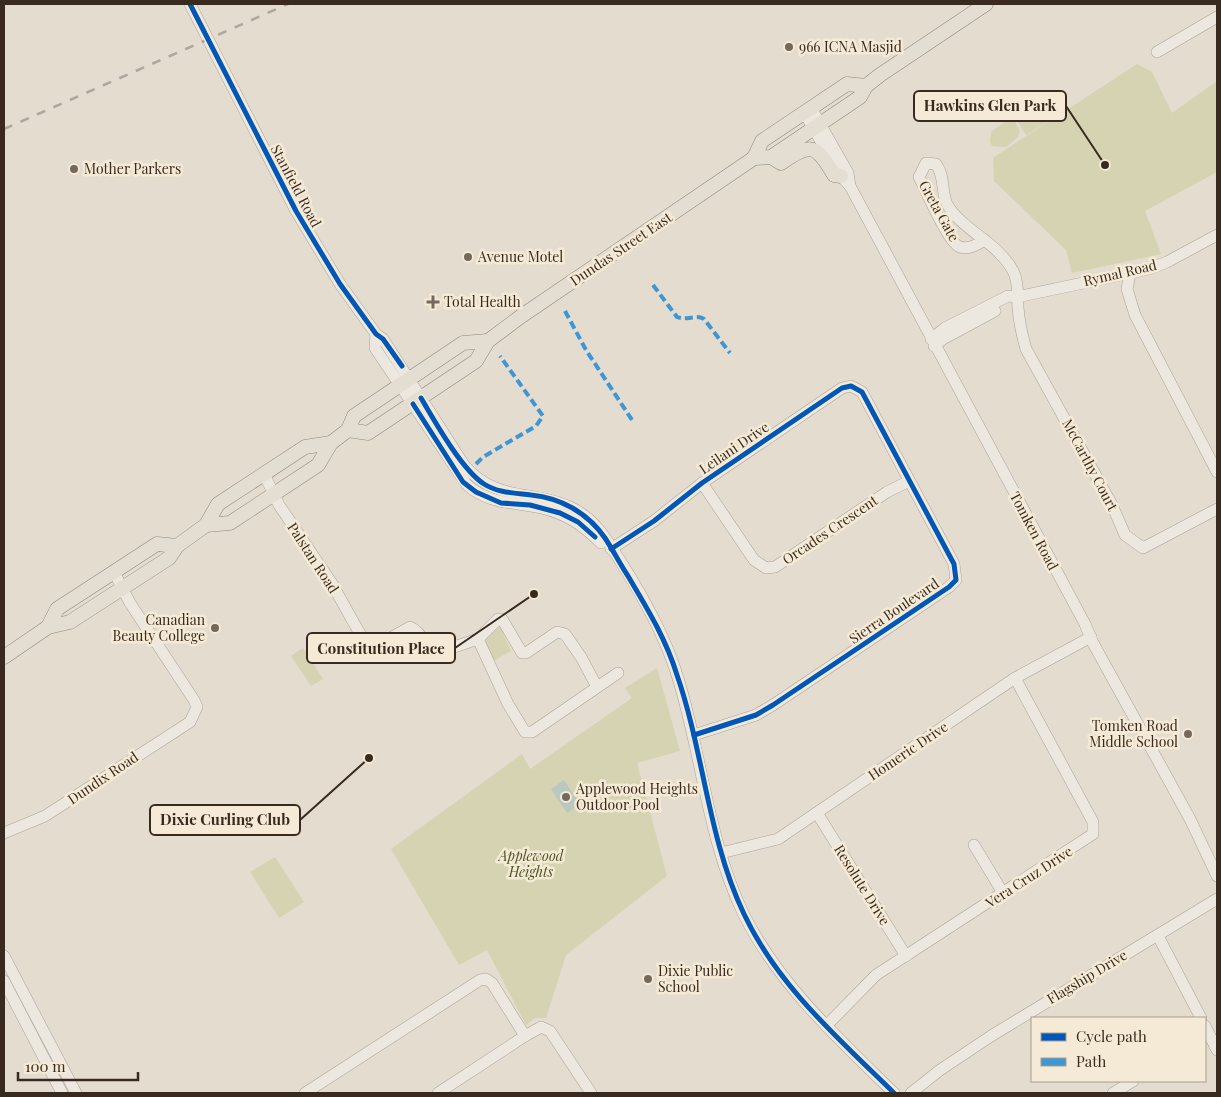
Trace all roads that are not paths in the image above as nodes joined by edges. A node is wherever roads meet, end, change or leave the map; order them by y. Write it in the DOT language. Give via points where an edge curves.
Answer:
graph roads {
  1 [pos="190,4"];
  2 [pos="986,4"];
  3 [pos="1217,17"];
  4 [pos="1157,52"];
  5 [pos="866,86"];
  6 [pos="807,110"];
  7 [pos="817,126"];
  8 [pos="771,157"];
  9 [pos="754,158"];
  10 [pos="845,181"];
  11 [pos="1217,235"];
  12 [pos="985,240"];
  13 [pos="1130,274"];
  14 [pos="1017,297"];
  15 [pos="488,341"];
  16 [pos="933,343"];
  17 [pos="405,382"];
  18 [pos="847,386"];
  19 [pos="417,401"];
  20 [pos="348,430"];
  21 [pos="331,443"];
  22 [pos="1217,472"];
  23 [pos="264,474"];
  24 [pos="909,481"];
  25 [pos="702,483"];
  26 [pos="274,494"];
  27 [pos="1217,509"];
  28 [pos="206,525"];
  29 [pos="177,546"];
  30 [pos="611,549"];
  31 [pos="114,572"];
  32 [pos="122,588"];
  33 [pos="48,627"];
  34 [pos="1091,637"];
  35 [pos="478,639"];
  36 [pos="4,657"];
  37 [pos="618,673"];
  38 [pos="1015,678"];
  39 [pos="597,687"];
  40 [pos="694,735"];
  41 [pos="817,813"];
  42 [pos="4,833"];
  43 [pos="974,844"];
  44 [pos="721,853"];
  45 [pos="1217,876"];
  46 [pos="1003,894"];
  47 [pos="1217,899"];
  48 [pos="1158,936"];
  49 [pos="4,956"];
  50 [pos="906,956"];
  51 [pos="4,981"];
  52 [pos="1200,1017"];
  53 [pos="826,1026"];
  54 [pos="1206,1032"];
  55 [pos="525,1036"];
  56 [pos="1217,1050"];
  57 [pos="1131,1082"];
  58 [pos="62,1093"];
  59 [pos="76,1093"];
  60 [pos="305,1093"];
  61 [pos="438,1093"];
  62 [pos="591,1093"];
  63 [pos="894,1093"];
  64 [pos="911,1093"];
  65 [pos="1113,1093"];
  1 -- 17 [label="street, Stanfield Road" via="296,211 340,284 376,334 384,339"];
  2 -- 5 [label="main road"];
  3 -- 4 [label="street"];
  5 -- 6 [label="main road, Dundas Street East" via="847,84"];
  5 -- 7 [label="main road" via="860,97"];
  6 -- 7 [label="street, Tomken Road"];
  6 -- 9 [label="main road, Dundas Street East" via="762,141"];
  7 -- 8 [label="main road"];
  7 -- 10 [label="street, Tomken Road"];
  8 -- 9 [label="main road"];
  8 -- 10 [label="main road" via="781,163 800,149 813,149 822,154 834,175"];
  9 -- 15 [label="main road, Dundas Street East"];
  10 -- 16 [label="street, Tomken Road"];
  11 -- 13 [label="street, Rymal Road" via="1167,262"];
  12 -- 12 [label="street, Greta Gate" via="952,212 947,204 940,171 936,164 926,163 920,176 952,240 963,248"];
  12 -- 14 [label="street, Greta Gate" via="1000,252 1015,274"];
  13 -- 14 [label="street, Rymal Road"];
  13 -- 22 [label="street" via="1127,289 1135,315"];
  14 -- 16 [label="street, Rymal Road"];
  14 -- 27 [label="street, McCarthy Court" via="1026,349 1125,535 1143,548"];
  15 -- 17 [label="main road" via="463,343"];
  15 -- 19 [label="main road, Dundas Street East" via="476,361"];
  16 -- 34 [label="street, Tomken Road"];
  17 -- 19 [label="street, Stanfield Road"];
  17 -- 20 [label="main road" via="354,416"];
  18 -- 24 [label="street, Sierra Boulevard" via="862,392"];
  18 -- 25 [label="street, Leilani Drive"];
  19 -- 20 [label="main road, Dundas Street East" via="368,433"];
  19 -- 30 [label="street, Stanfield Road" via="464,482 476,492 501,503 530,505 571,518"];
  20 -- 21 [label="main road"];
  21 -- 23 [label="main road" via="305,448"];
  21 -- 26 [label="main road" via="318,465"];
  23 -- 26 [label="street, Palstan Road"];
  23 -- 28 [label="main road" via="218,504"];
  24 -- 25 [label="street, Orcades Crescent" via="887,492 774,567 766,568 754,560"];
  24 -- 40 [label="street, Sierra Boulevard" via="954,564 956,580 773,705 756,715"];
  25 -- 30 [label="street, Leilani Drive" via="654,521"];
  26 -- 28 [label="main road" via="230,523"];
  26 -- 35 [label="street, Palstan Road" via="331,582 364,641 385,642 410,626 436,653"];
  28 -- 29 [label="main road"];
  29 -- 31 [label="main road" via="157,544"];
  29 -- 32 [label="main road" via="169,558"];
  30 -- 40 [label="street" via="662,636 678,676"];
  31 -- 32 [label="street"];
  31 -- 33 [label="main road" via="57,609"];
  32 -- 33 [label="main road" via="70,622"];
  32 -- 42 [label="street, Dundix Road" via="194,700 196,712 190,722 58,808"];
  33 -- 36 [label="main road"];
  34 -- 38 [label="street, Homeric Drive"];
  34 -- 45 [label="street, Tomken Road" via="1190,819"];
  35 -- 39 [label="street" via="498,619 505,621 522,653 561,632 578,652"];
  35 -- 39 [label="street" via="508,704 525,732 532,732"];
  37 -- 39 [label="street"];
  38 -- 41 [label="street, Homeric Drive"];
  38 -- 46 [label="street, Vera Cruz Drive" via="1094,829 1088,839"];
  40 -- 44 [label="street"];
  41 -- 44 [label="street, Homeric Drive" via="772,842"];
  41 -- 50 [label="street, Resolute Drive"];
  43 -- 46 [label="street"];
  44 -- 53 [label="street" via="732,887 758,942 788,986"];
  46 -- 50 [label="street, Vera Cruz Drive"];
  47 -- 48 [label="street, Flagship Drive"];
  48 -- 52 [label="street"];
  48 -- 64 [label="street, Flagship Drive" via="991,1036"];
  49 -- 59 [label="street"];
  50 -- 53 [label="street, Vera Cruz Drive" via="865,985"];
  51 -- 58 [label="street"];
  53 -- 63 [label="street"];
  54 -- 56 [label="street"];
  55 -- 60 [label="street" via="492,984 486,979 480,980"];
  55 -- 61 [label="street"];
  55 -- 62 [label="street" via="542,1027 550,1031"];
  57 -- 65 [label="street"];
}
